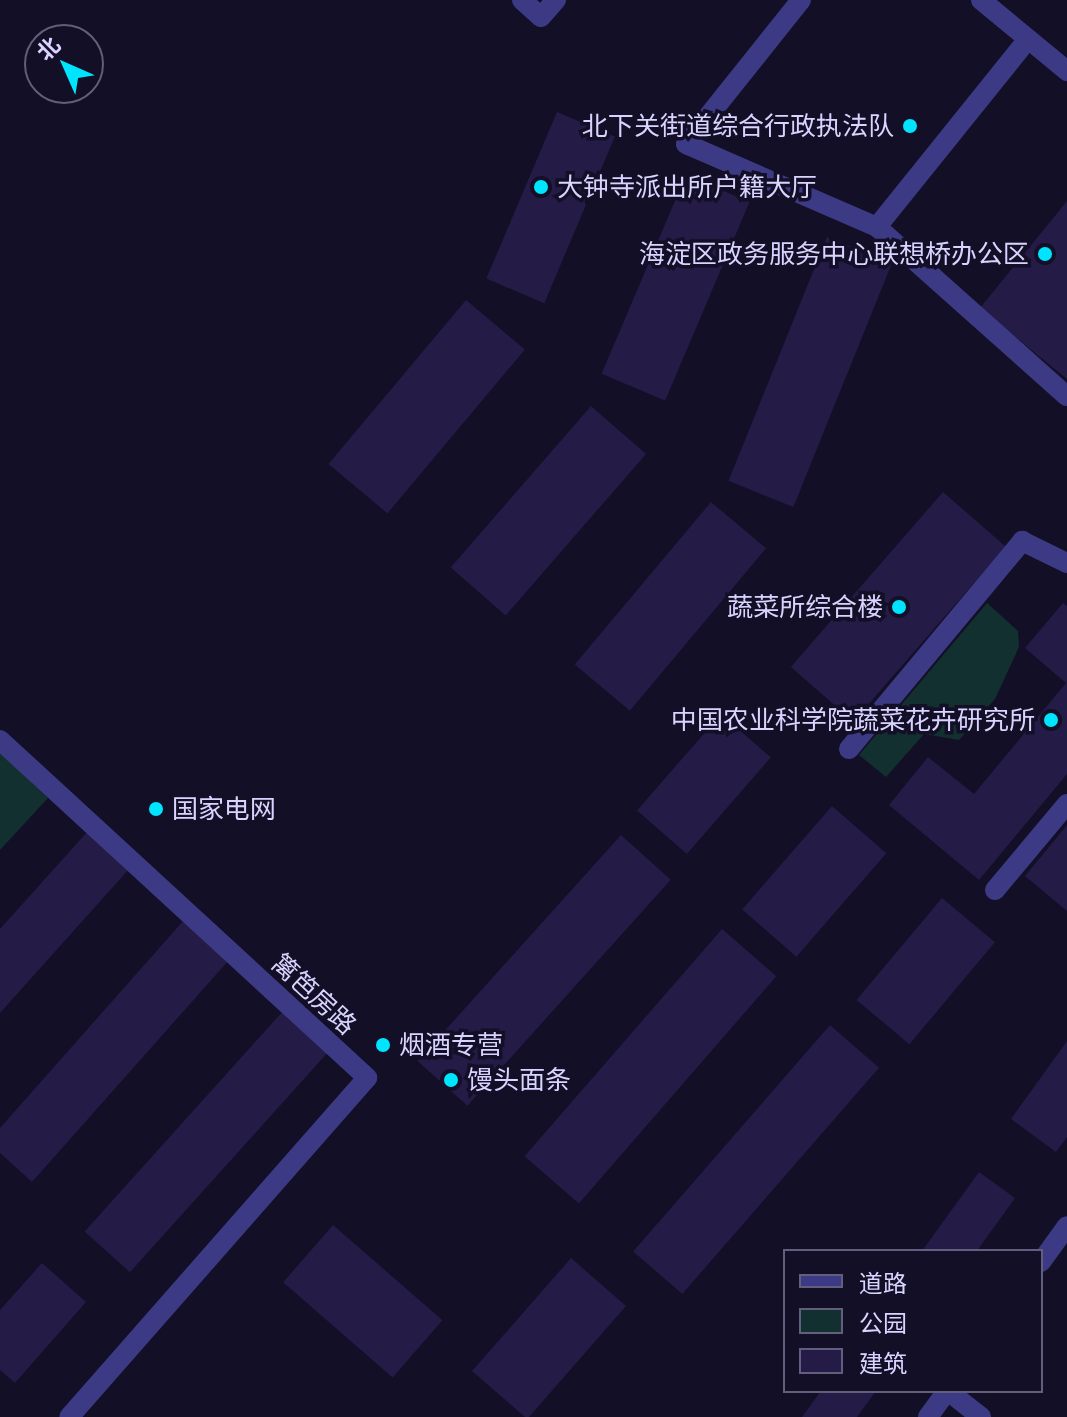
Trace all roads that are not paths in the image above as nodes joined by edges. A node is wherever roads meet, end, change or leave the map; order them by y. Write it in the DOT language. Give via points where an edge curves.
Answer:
graph roads {
  1 [pos="522,0"];
  2 [pos="556,0"];
  3 [pos="801,0"];
  4 [pos="981,0"];
  5 [pos="1028,39"];
  6 [pos="1067,71"];
  7 [pos="877,227"];
  8 [pos="1067,396"];
  9 [pos="1067,563"];
  10 [pos="0,740"];
  11 [pos="849,749"];
  12 [pos="1067,804"];
  13 [pos="995,890"];
  14 [pos="1067,1226"];
  15 [pos="1043,1259"];
  16 [pos="946,1393"];
  17 [pos="951,1393"];
  18 [pos="69,1417"];
  19 [pos="928,1417"];
  20 [pos="981,1417"];
  1 -- 2 [label="street" via="541,17"];
  3 -- 7 [label="street" via="686,144"];
  4 -- 5 [label="street"];
  5 -- 6 [label="street"];
  5 -- 7 [label="street"];
  7 -- 8 [label="street"];
  9 -- 11 [label="street" via="1022,541"];
  10 -- 18 [label="street, 篱笆房路" via="367,1078"];
  12 -- 13 [label="street"];
  14 -- 15 [label="street"];
  16 -- 19 [label="street"];
  17 -- 20 [label="street"];
}
